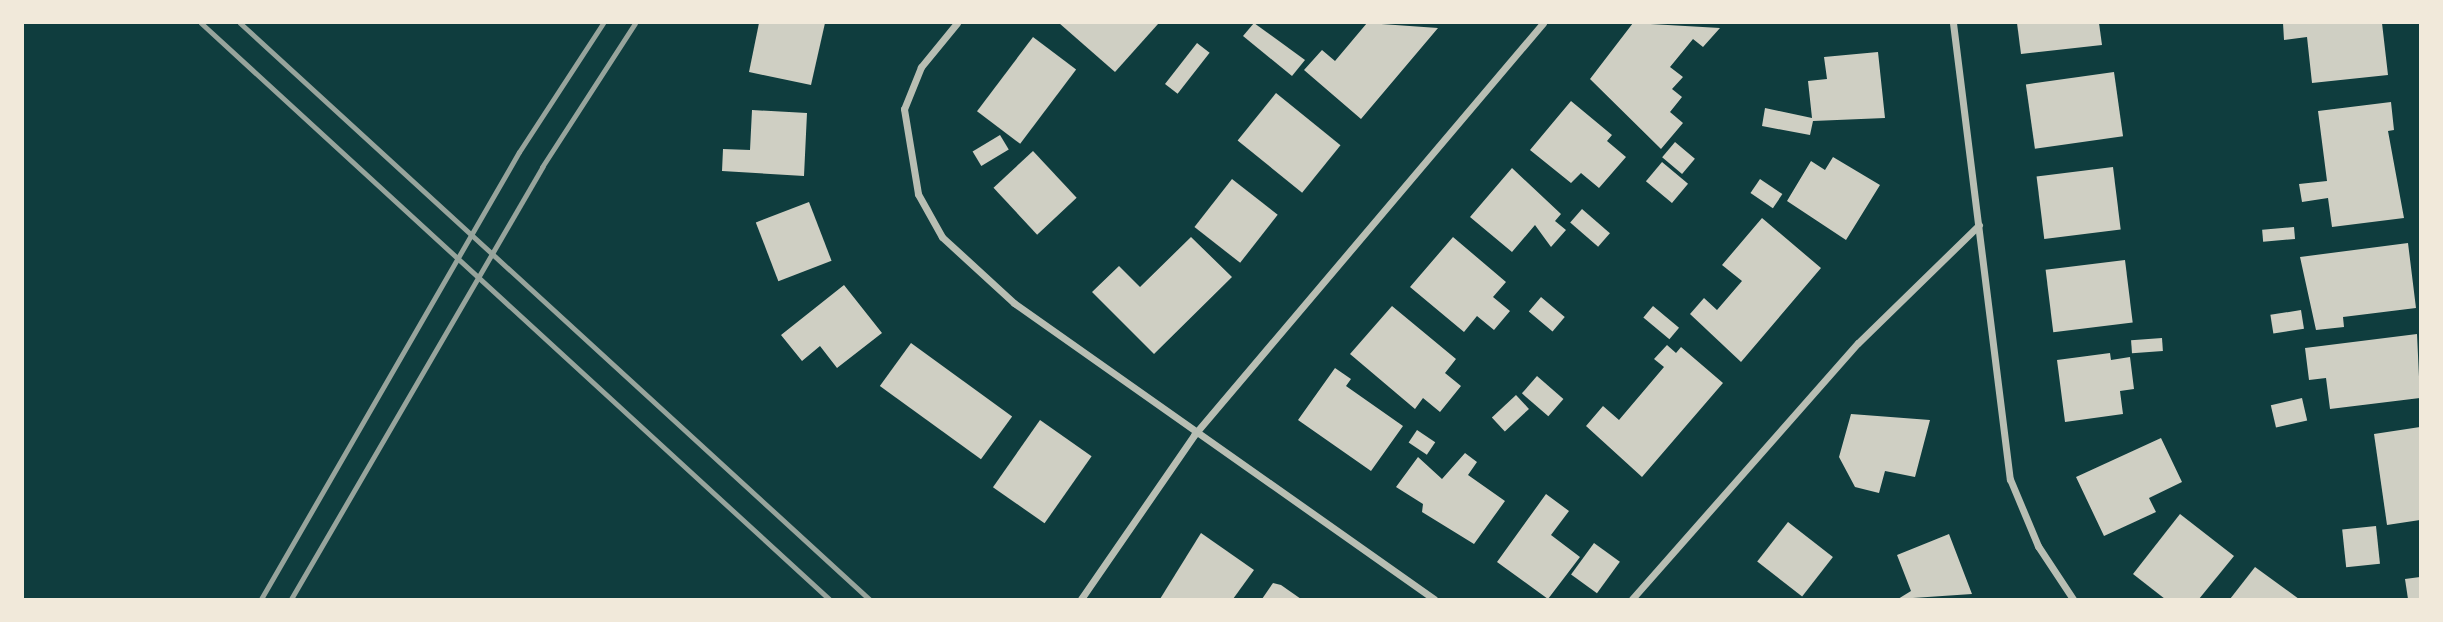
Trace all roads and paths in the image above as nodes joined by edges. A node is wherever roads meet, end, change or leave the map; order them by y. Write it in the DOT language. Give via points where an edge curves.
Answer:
graph roads {
  1 [pos="957,23"];
  2 [pos="1543,23"];
  3 [pos="1953,23"];
  4 [pos="1979,225"];
  5 [pos="1194,435"];
  6 [pos="1081,599"];
  7 [pos="1434,599"];
  8 [pos="1632,599"];
  9 [pos="2073,599"];
  1 -- 5 [label="street" via="921,67 904,109 918,194 942,237 972,271"];
  2 -- 5 [label="street"];
  3 -- 4 [label="street"];
  4 -- 8 [label="street" via="1858,343"];
  4 -- 9 [label="street" via="2010,479 2038,546"];
  5 -- 6 [label="street"];
  5 -- 7 [label="street"];
}
